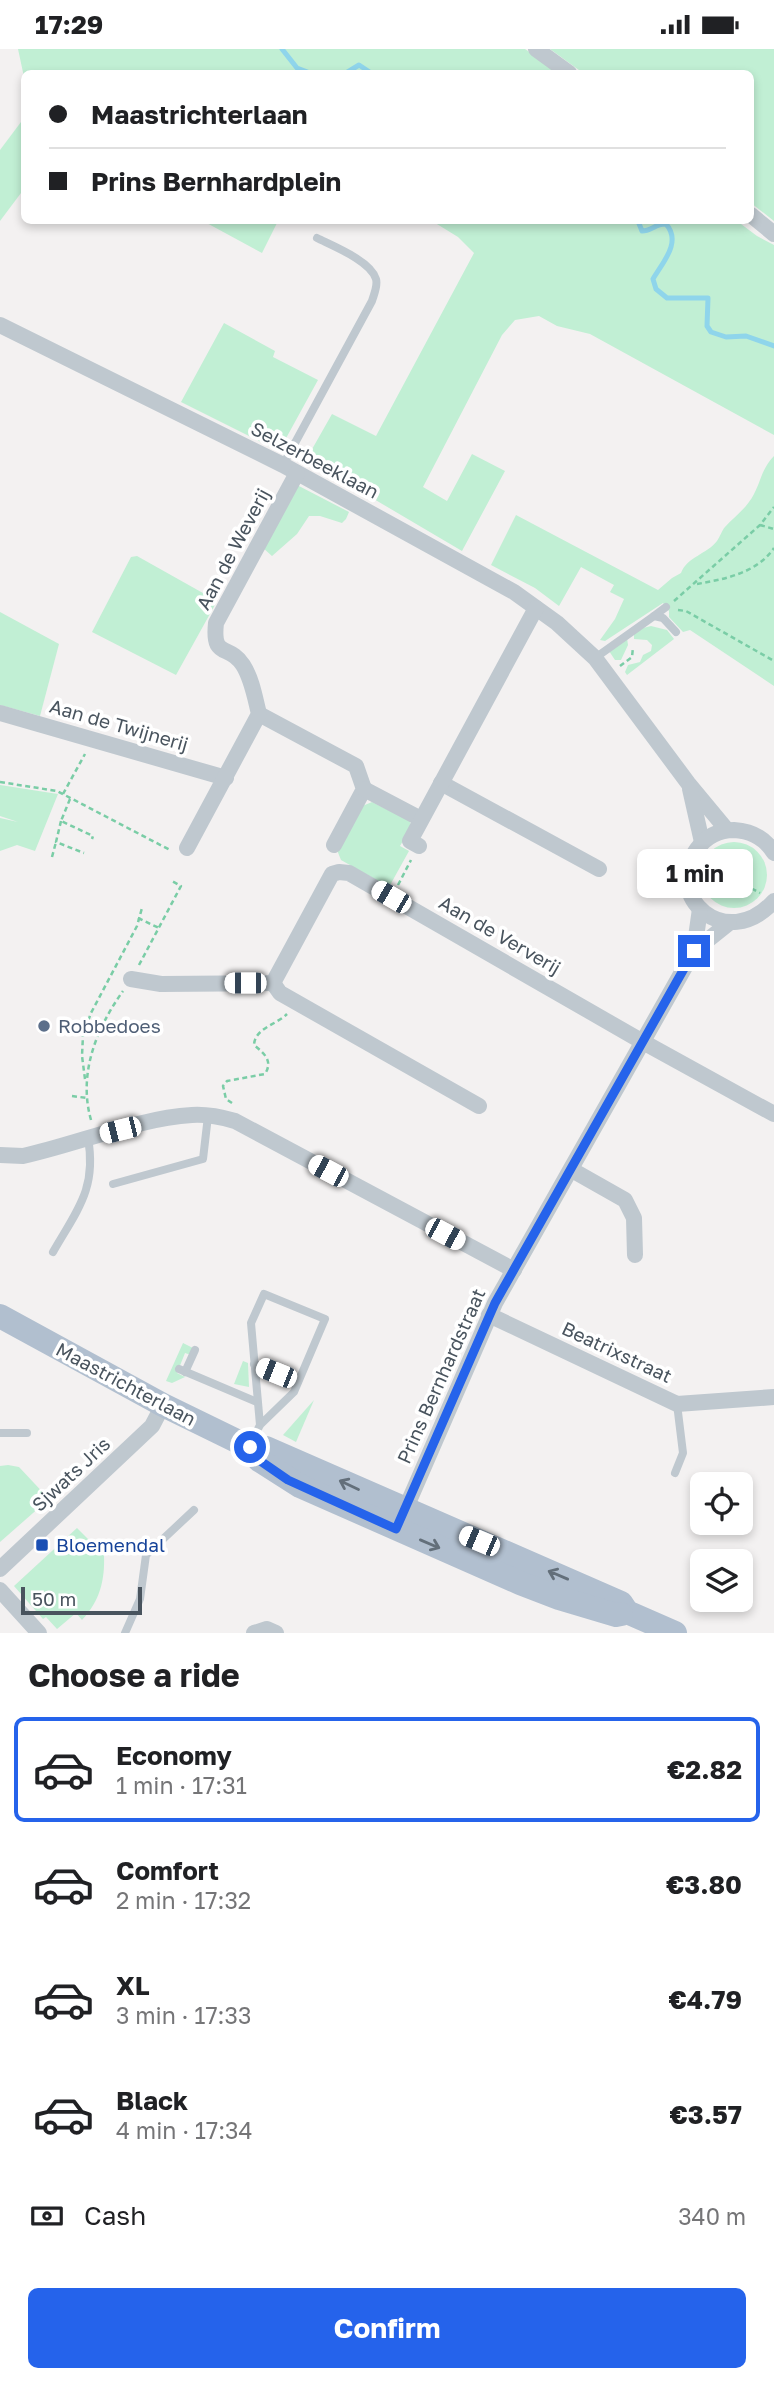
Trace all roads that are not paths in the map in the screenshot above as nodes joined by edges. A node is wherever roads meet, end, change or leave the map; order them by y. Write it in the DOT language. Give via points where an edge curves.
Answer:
graph roads {
  1 [pos="536,49"];
  2 [pos="565,70"];
  3 [pos="754,217"];
  4 [pos="774,234"];
  5 [pos="317,238"];
  6 [pos="0,325"];
  7 [pos="290,469"];
  8 [pos="666,607"];
  9 [pos="536,608"];
  10 [pos="658,617"];
  11 [pos="676,632"];
  12 [pos="595,658"];
  13 [pos="0,713"];
  14 [pos="259,714"];
  15 [pos="226,778"];
  16 [pos="441,783"];
  17 [pos="688,783"];
  18 [pos="364,789"];
  19 [pos="421,818"];
  20 [pos="727,830"];
  21 [pos="702,842"];
  22 [pos="334,845"];
  23 [pos="418,846"];
  24 [pos="179,850"];
  25 [pos="774,853"];
  26 [pos="599,869"];
  27 [pos="768,898"];
  28 [pos="700,909"];
  29 [pos="730,923"];
  30 [pos="694,951"];
  31 [pos="131,979"];
  32 [pos="273,983"];
  33 [pos="643,1042"];
  34 [pos="479,1106"];
  35 [pos="774,1114"];
  36 [pos="208,1116"];
  37 [pos="92,1137"];
  38 [pos="0,1154"];
  39 [pos="572,1170"];
  40 [pos="113,1184"];
  41 [pos="53,1252"];
  42 [pos="635,1255"];
  43 [pos="513,1270"];
  44 [pos="489,1315"];
  45 [pos="0,1316"];
  46 [pos="195,1350"];
  47 [pos="254,1364"];
  48 [pos="298,1382"];
  49 [pos="774,1397"];
  50 [pos="257,1402"];
  51 [pos="677,1404"];
  52 [pos="163,1405"];
  53 [pos="0,1433"];
  54 [pos="27,1433"];
  55 [pos="254,1440"];
  56 [pos="675,1473"];
  57 [pos="194,1510"];
  58 [pos="400,1520"];
  59 [pos="0,1569"];
  60 [pos="0,1590"];
  61 [pos="39,1633"];
  62 [pos="124,1633"];
  63 [pos="254,1633"];
  64 [pos="276,1633"];
  65 [pos="675,1633"];
  1 -- 2 [label="street"];
  3 -- 4 [label="street"];
  5 -- 7 [label="lane" via="369,267 376,290"];
  6 -- 7 [label="street, Selzerbeeklaan"];
  7 -- 9 [label="street, Selzerbeeklaan"];
  7 -- 14 [label="street, Aan de Weverij" via="216,623 219,649 235,656 243,666"];
  8 -- 10 [label="lane"];
  9 -- 12 [label="street, Selzerbeeklaan"];
  9 -- 16 [label="street"];
  10 -- 11 [label="lane"];
  10 -- 12 [label="lane"];
  12 -- 17 [label="street, Selzerbeeklaan"];
  13 -- 15 [label="street, Aan de Twijnerij"];
  14 -- 15 [label="street"];
  14 -- 18 [label="street" via="356,766"];
  15 -- 24 [label="street"];
  16 -- 19 [label="street"];
  16 -- 26 [label="street"];
  17 -- 20 [label="street, Selzerbeeklaan"];
  17 -- 21 [label="street"];
  18 -- 19 [label="street"];
  18 -- 22 [label="street"];
  19 -- 23 [label="street" via="410,841"];
  20 -- 21 [label="street"];
  20 -- 25 [label="street" via="757,835"];
  21 -- 28 [label="street" via="692,856 687,878"];
  27 -- 29 [label="street" via="763,914 747,922"];
  28 -- 29 [label="street"];
  28 -- 30 [label="street"];
  29 -- 30 [label="street"];
  30 -- 33 [label="street, Prins Bernhardstraat"];
  31 -- 32 [label="street" via="161,984"];
  32 -- 33 [label="street, Aan de Ververij" via="332,874 349,873"];
  32 -- 34 [label="street" via="293,1001"];
  33 -- 35 [label="street, Aan de Ververij"];
  33 -- 39 [label="street, Prins Bernhardstraat"];
  36 -- 37 [label="street" via="170,1118"];
  36 -- 40 [label="lane" via="203,1159"];
  36 -- 43 [label="street" via="228,1119"];
  37 -- 38 [label="street" via="23,1156"];
  37 -- 41 [label="lane" via="86,1193"];
  39 -- 42 [label="street" via="625,1199 634,1217"];
  39 -- 43 [label="street, Prins Bernhardstraat"];
  43 -- 44 [label="street, Prins Bernhardstraat"];
  44 -- 51 [label="street, Beatrixstraat"];
  44 -- 58 [label="street, Prins Bernhardstraat"];
  45 -- 52 [label="main road, Maastrichterlaan"];
  46 -- 50 [label="lane" via="182,1371"];
  47 -- 48 [label="lane"];
  47 -- 48 [label="lane" via="251,1323 264,1294 325,1319"];
  47 -- 50 [label="lane"];
  48 -- 55 [label="lane"];
  49 -- 51 [label="street, Beatrixstraat"];
  50 -- 55 [label="lane"];
  51 -- 56 [label="lane" via="682,1454"];
  52 -- 55 [label="main road, Maastrichterlaan"];
  52 -- 59 [label="street, Sjwats Jris" via="152,1426"];
  53 -- 54 [label="lane"];
  55 -- 58 [label="main road, Maastrichterlaan" via="259,1460 288,1480"];
  57 -- 62 [label="lane" via="146,1555 140,1599"];
  58 -- 65 [label="main road, Maastrichterlaan" via="559,1598 616,1615 627,1612"];
  60 -- 61 [label="street"];
  63 -- 64 [label="street" via="267,1629"];
}
